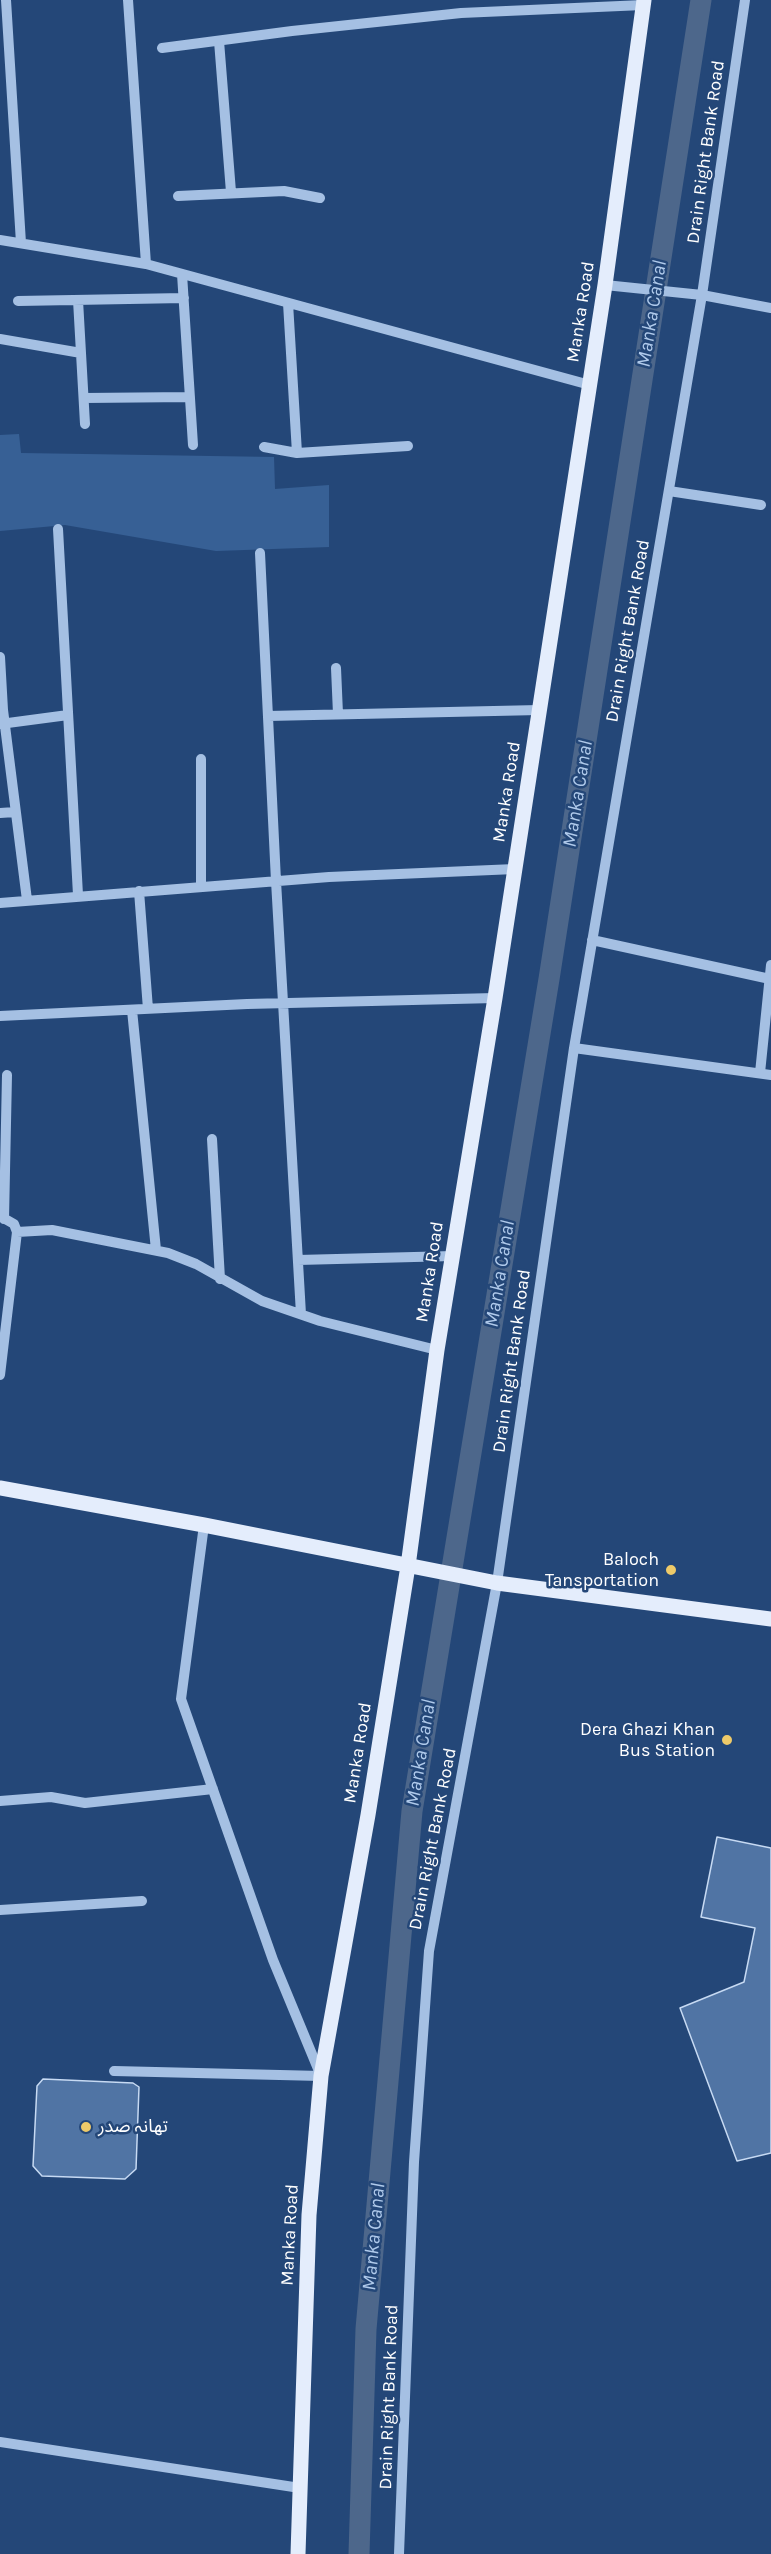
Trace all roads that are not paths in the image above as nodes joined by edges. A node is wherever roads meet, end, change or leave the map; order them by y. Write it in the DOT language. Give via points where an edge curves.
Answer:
graph roads {
  1 [pos="6,0"];
  2 [pos="128,0"];
  3 [pos="745,0"];
  4 [pos="644,3"];
  5 [pos="219,40"];
  6 [pos="162,48"];
  7 [pos="231,192"];
  8 [pos="178,196"];
  9 [pos="320,198"];
  10 [pos="0,240"];
  11 [pos="21,243"];
  12 [pos="146,264"];
  13 [pos="182,274"];
  14 [pos="605,285"];
  15 [pos="702,295"];
  16 [pos="184,298"];
  17 [pos="78,300"];
  18 [pos="18,301"];
  19 [pos="288,303"];
  20 [pos="771,308"];
  21 [pos="0,339"];
  22 [pos="81,353"];
  23 [pos="590,385"];
  24 [pos="84,398"];
  25 [pos="190,398"];
  26 [pos="85,424"];
  27 [pos="193,445"];
  28 [pos="408,446"];
  29 [pos="264,447"];
  30 [pos="297,453"];
  31 [pos="669,491"];
  32 [pos="761,505"];
  33 [pos="57,529"];
  34 [pos="261,553"];
  35 [pos="0,657"];
  36 [pos="336,668"];
  37 [pos="539,710"];
  38 [pos="338,714"];
  39 [pos="68,715"];
  40 [pos="268,716"];
  41 [pos="3,724"];
  42 [pos="201,759"];
  43 [pos="15,812"];
  44 [pos="0,813"];
  45 [pos="515,869"];
  46 [pos="276,881"];
  47 [pos="201,886"];
  48 [pos="140,891"];
  49 [pos="78,895"];
  50 [pos="27,900"];
  51 [pos="0,903"];
  52 [pos="592,940"];
  53 [pos="771,965"];
  54 [pos="770,973"];
  55 [pos="495,998"];
  56 [pos="284,1003"];
  57 [pos="148,1009"];
  58 [pos="132,1010"];
  59 [pos="0,1016"];
  60 [pos="574,1048"];
  61 [pos="765,1074"];
  62 [pos="7,1075"];
  63 [pos="2,1135"];
  64 [pos="212,1139"];
  65 [pos="2,1217"];
  66 [pos="17,1232"];
  67 [pos="156,1250"];
  68 [pos="453,1256"];
  69 [pos="298,1260"];
  70 [pos="220,1279"];
  71 [pos="301,1314"];
  72 [pos="437,1350"];
  73 [pos="0,1375"];
  74 [pos="0,1488"];
  75 [pos="204,1525"];
  76 [pos="408,1566"];
  77 [pos="497,1583"];
  78 [pos="771,1619"];
  79 [pos="213,1789"];
  80 [pos="0,1801"];
  81 [pos="142,1901"];
  82 [pos="0,1911"];
  83 [pos="114,2071"];
  84 [pos="321,2076"];
  85 [pos="0,2442"];
  86 [pos="300,2488"];
  87 [pos="298,2554"];
  88 [pos="399,2554"];
  1 -- 11 [label="street"];
  2 -- 12 [label="street"];
  3 -- 15 [label="street, Drain Right Bank Road"];
  4 -- 5 [label="street" via="461,13"];
  4 -- 14 [label="main road, Manka Road"];
  5 -- 6 [label="street"];
  5 -- 7 [label="street"];
  7 -- 8 [label="street"];
  7 -- 9 [label="street" via="284,191"];
  10 -- 11 [label="street"];
  11 -- 12 [label="street"];
  12 -- 13 [label="street"];
  13 -- 16 [label="street"];
  13 -- 19 [label="street"];
  14 -- 15 [label="street"];
  14 -- 23 [label="main road, Manka Road"];
  15 -- 20 [label="street"];
  15 -- 31 [label="street, Drain Right Bank Road"];
  16 -- 17 [label="street"];
  16 -- 25 [label="street"];
  17 -- 18 [label="street"];
  17 -- 22 [label="street"];
  19 -- 23 [label="street"];
  19 -- 30 [label="street"];
  21 -- 22 [label="street"];
  22 -- 24 [label="street"];
  23 -- 37 [label="main road, Manka Road"];
  24 -- 25 [label="street"];
  24 -- 26 [label="street"];
  25 -- 27 [label="street"];
  28 -- 30 [label="street"];
  29 -- 30 [label="street"];
  31 -- 32 [label="street"];
  31 -- 52 [label="street, Drain Right Bank Road"];
  33 -- 39 [label="street"];
  34 -- 40 [label="street"];
  35 -- 41 [label="street"];
  36 -- 38 [label="street"];
  37 -- 38 [label="street"];
  37 -- 45 [label="main road, Manka Road"];
  38 -- 40 [label="street"];
  39 -- 41 [label="street"];
  39 -- 49 [label="street"];
  40 -- 46 [label="street"];
  41 -- 43 [label="street"];
  42 -- 47 [label="street"];
  43 -- 44 [label="street"];
  43 -- 50 [label="street"];
  45 -- 46 [label="street"];
  45 -- 55 [label="main road, Manka Road"];
  46 -- 47 [label="street"];
  46 -- 56 [label="street"];
  47 -- 48 [label="street"];
  48 -- 49 [label="street"];
  48 -- 57 [label="street"];
  49 -- 50 [label="street"];
  50 -- 51 [label="street"];
  52 -- 54 [label="street"];
  52 -- 60 [label="street, Drain Right Bank Road"];
  53 -- 54 [label="street"];
  54 -- 61 [label="street"];
  55 -- 56 [label="street"];
  55 -- 68 [label="main road, Manka Road"];
  56 -- 57 [label="street"];
  56 -- 69 [label="street"];
  57 -- 58 [label="street"];
  58 -- 59 [label="street"];
  58 -- 67 [label="street"];
  60 -- 61 [label="street"];
  60 -- 77 [label="street, Drain Right Bank Road"];
  62 -- 63 [label="street"];
  63 -- 65 [label="street"];
  64 -- 70 [label="street"];
  65 -- 66 [label="street" via="14,1224"];
  66 -- 67 [label="street" via="52,1230"];
  66 -- 73 [label="street"];
  67 -- 70 [label="street" via="196,1264"];
  68 -- 69 [label="street"];
  68 -- 72 [label="main road, Manka Road"];
  69 -- 71 [label="street"];
  70 -- 71 [label="street" via="262,1301"];
  71 -- 72 [label="street"];
  72 -- 76 [label="main road, Manka Road"];
  74 -- 75 [label="main road"];
  75 -- 76 [label="main road"];
  75 -- 79 [label="street" via="181,1699"];
  76 -- 77 [label="main road"];
  76 -- 84 [label="main road, Manka Road"];
  77 -- 78 [label="main road"];
  77 -- 88 [label="street, Drain Right Bank Road" via="429,1951 414,2162"];
  79 -- 80 [label="street" via="85,1803 51,1797"];
  79 -- 84 [label="street" via="273,1960"];
  81 -- 82 [label="street"];
  83 -- 84 [label="street"];
  84 -- 86 [label="main road, Manka Road" via="309,2215"];
  85 -- 86 [label="street"];
  86 -- 87 [label="main road, Manka Road"];
}
